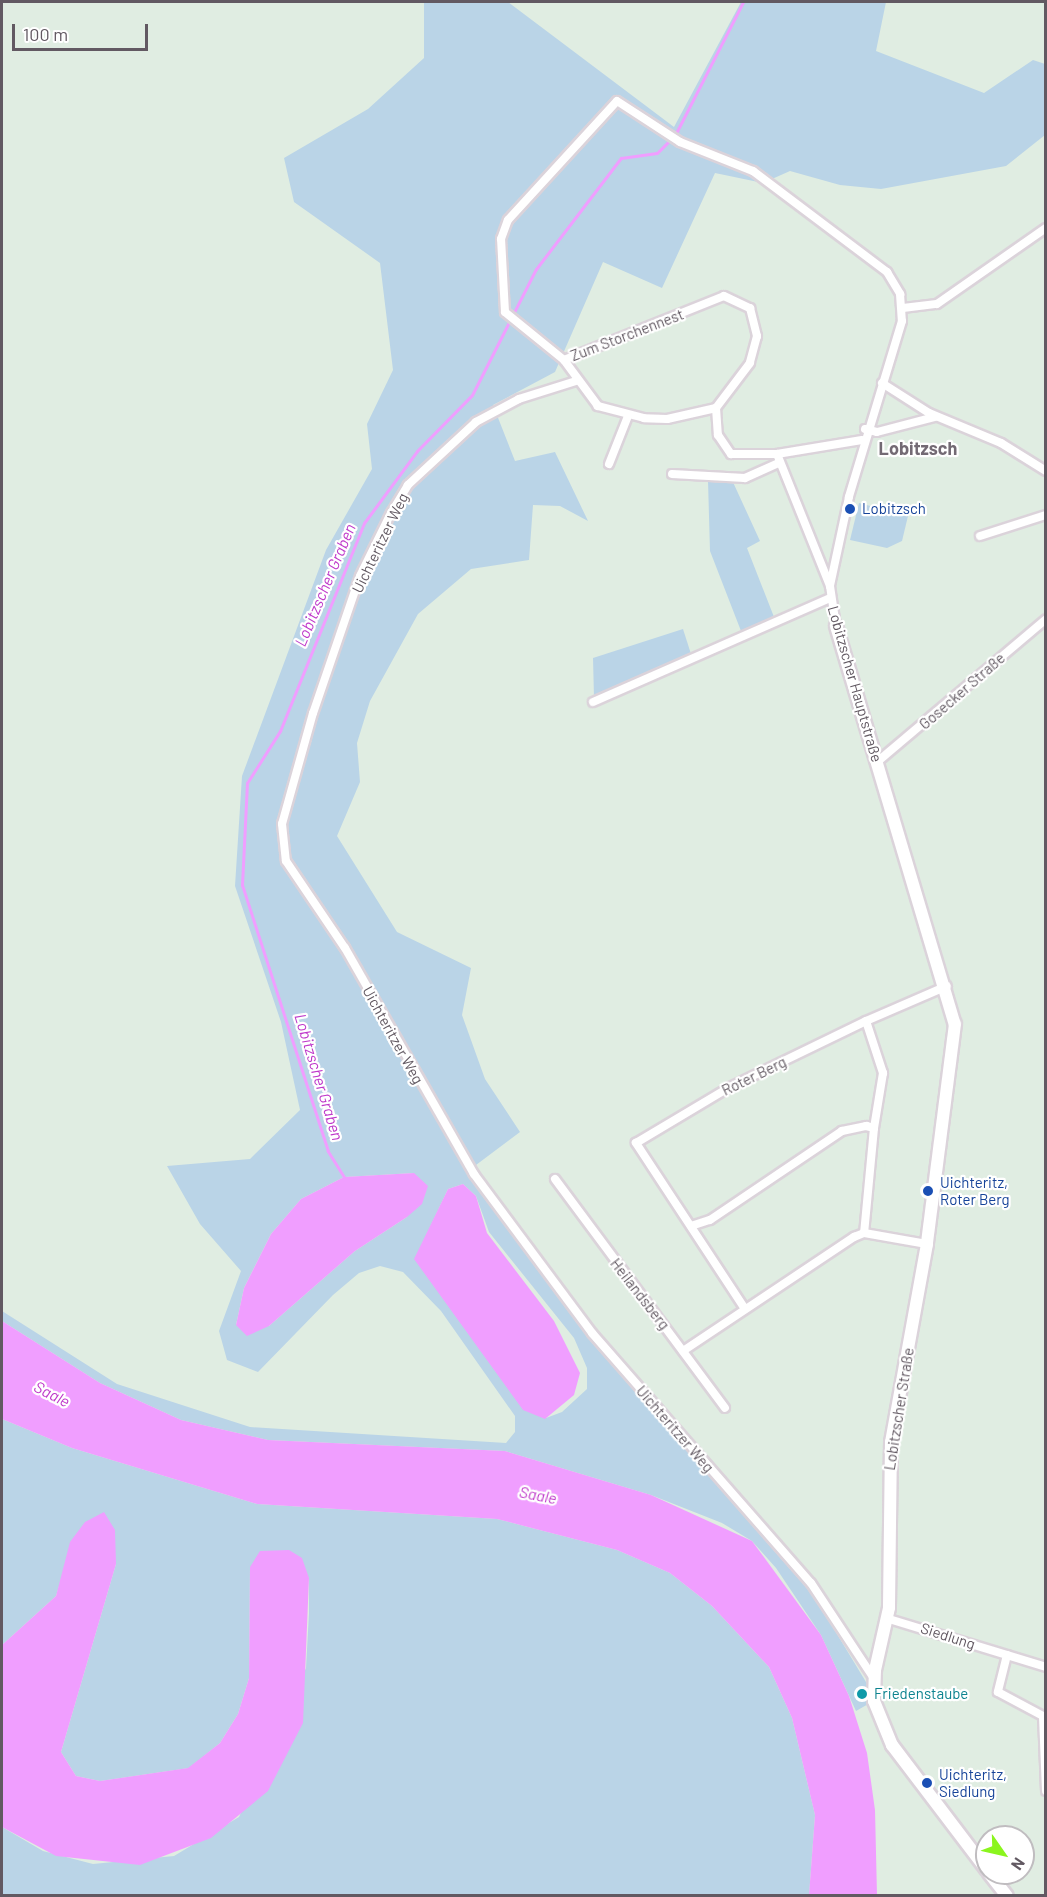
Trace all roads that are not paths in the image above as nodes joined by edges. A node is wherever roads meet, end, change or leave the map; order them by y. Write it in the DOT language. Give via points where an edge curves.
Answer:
graph roads {
  1 [pos="1046,228"];
  2 [pos="903,308"];
  3 [pos="564,360"];
  4 [pos="576,381"];
  5 [pos="882,383"];
  6 [pos="716,408"];
  7 [pos="628,416"];
  8 [pos="935,417"];
  9 [pos="865,429"];
  10 [pos="862,440"];
  11 [pos="777,454"];
  12 [pos="779,463"];
  13 [pos="609,464"];
  14 [pos="1046,471"];
  15 [pos="672,474"];
  16 [pos="1046,515"];
  17 [pos="980,536"];
  18 [pos="830,586"];
  19 [pos="831,602"];
  20 [pos="1046,619"];
  21 [pos="836,626"];
  22 [pos="593,702"];
  23 [pos="877,762"];
  24 [pos="947,986"];
  25 [pos="866,1021"];
  26 [pos="874,1128"];
  27 [pos="555,1179"];
  28 [pos="691,1226"];
  29 [pos="864,1233"];
  30 [pos="927,1244"];
  31 [pos="745,1309"];
  32 [pos="683,1352"];
  33 [pos="725,1408"];
  34 [pos="889,1619"];
  35 [pos="1007,1655"];
  36 [pos="1046,1667"];
  37 [pos="873,1677"];
  38 [pos="1046,1791"];
  39 [pos="975,1854"];
  1 -- 2 [label="street" via="937,304"];
  2 -- 3 [label="street" via="897,284 869,255 740,163 680,142 617,101 508,220 501,239 499,289 513,318"];
  2 -- 5 [label="street, Lobitzscher Hauptstraße"];
  3 -- 4 [label="street, Zum Storchennest"];
  3 -- 6 [label="street, Zum Storchennest" via="724,296 744,302 755,316 757,336 750,363"];
  4 -- 7 [label="street, Zum Storchennest" via="598,406"];
  4 -- 37 [label="street, Uichteritzer Weg" via="519,399 476,422 408,485 391,513 360,576 310,724 282,824 286,861 345,948 474,1174 592,1333 812,1583"];
  5 -- 8 [label="street"];
  5 -- 9 [label="street, Lobitzscher Hauptstraße"];
  6 -- 7 [label="street, Zum Storchennest" via="667,420"];
  6 -- 11 [label="street" via="724,449 740,456"];
  7 -- 13 [label="street"];
  8 -- 9 [label="street" via="877,432"];
  8 -- 14 [label="street" via="1001,443"];
  9 -- 10 [label="street, Lobitzscher Hauptstraße"];
  10 -- 11 [label="street"];
  10 -- 18 [label="street, Lobitzscher Hauptstraße"];
  11 -- 12 [label="street"];
  12 -- 15 [label="street" via="745,478"];
  12 -- 18 [label="street"];
  16 -- 17 [label="street"];
  18 -- 19 [label="street, Lobitzscher Hauptstraße"];
  19 -- 21 [label="street, Lobitzscher Hauptstraße"];
  19 -- 22 [label="street"];
  20 -- 23 [label="street, Gosecker Straße"];
  21 -- 23 [label="street, Lobitzscher Hauptstraße"];
  23 -- 24 [label="street, Lobitzscher Hauptstraße"];
  24 -- 25 [label="street"];
  24 -- 30 [label="street, Lobitzscher Straße" via="955,1047"];
  25 -- 26 [label="street" via="883,1073"];
  25 -- 28 [label="street, Roter Berg" via="730,1087 636,1143"];
  26 -- 28 [label="street" via="842,1131 710,1220"];
  26 -- 29 [label="street"];
  27 -- 32 [label="street, Heilandsberg"];
  28 -- 31 [label="street, Roter Berg"];
  29 -- 30 [label="street"];
  29 -- 31 [label="street"];
  30 -- 34 [label="street, Lobitzscher Straße" via="888,1468"];
  31 -- 32 [label="street"];
  32 -- 33 [label="street, Heilandsberg"];
  34 -- 35 [label="street, Siedlung"];
  34 -- 37 [label="street, Lobitzscher Straße"];
  35 -- 36 [label="street, Siedlung"];
  35 -- 38 [label="street" via="998,1692 1043,1716"];
  37 -- 39 [label="street, Lobitzscher Straße" via="874,1701 892,1745"];
}
